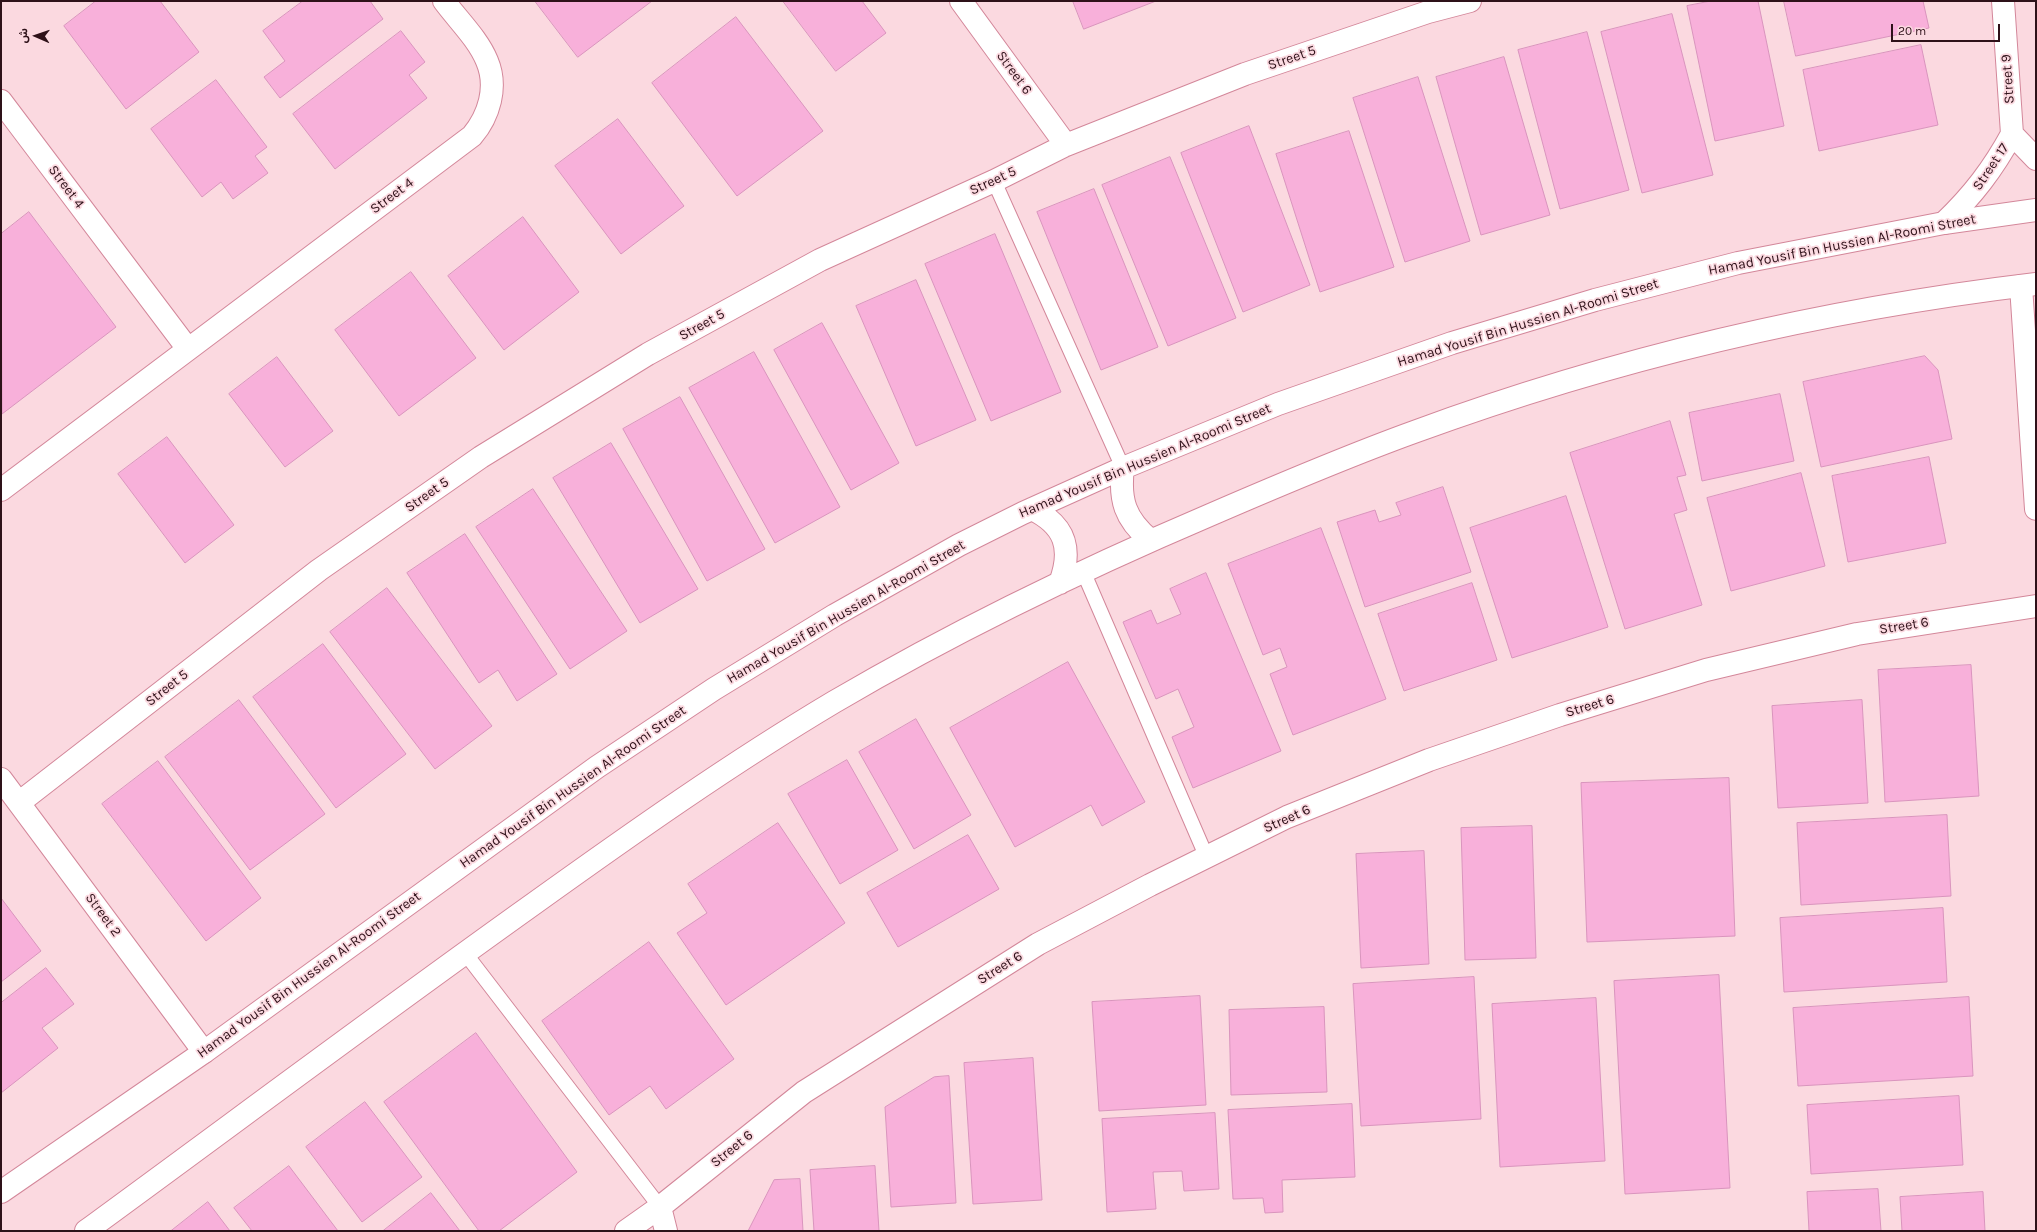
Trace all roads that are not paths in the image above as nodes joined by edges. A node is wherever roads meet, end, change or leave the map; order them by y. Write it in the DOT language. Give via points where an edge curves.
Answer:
graph roads {
  1 [pos="444,1"];
  2 [pos="961,1"];
  3 [pos="1470,1"];
  4 [pos="2003,1"];
  5 [pos="1,101"];
  6 [pos="2012,134"];
  7 [pos="1066,144"];
  8 [pos="2036,159"];
  9 [pos="994,181"];
  10 [pos="2036,210"];
  11 [pos="1944,223"];
  12 [pos="2029,285"];
  13 [pos="188,349"];
  14 [pos="1123,468"];
  15 [pos="1,490"];
  16 [pos="1032,509"];
  17 [pos="2036,509"];
  18 [pos="1150,540"];
  19 [pos="1083,571"];
  20 [pos="1060,583"];
  21 [pos="2036,606"];
  22 [pos="1,779"];
  23 [pos="20,802"];
  24 [pos="1207,858"];
  25 [pos="465,953"];
  26 [pos="204,1052"];
  27 [pos="1,1192"];
  28 [pos="660,1207"];
  29 [pos="86,1231"];
  30 [pos="626,1231"];
  31 [pos="666,1231"];
  1 -- 13 [label="street, Street 4" via="488,62 492,92 490,105 481,126 472,136"];
  2 -- 7 [label="street, Street 6"];
  3 -- 7 [label="street, Street 5" via="1428,12 1245,74"];
  4 -- 6 [label="street, Street 9"];
  5 -- 13 [label="street, Street 4"];
  6 -- 8 [label="street, Street 17"];
  6 -- 11 [label="street, Street 17" via="1983,182"];
  7 -- 9 [label="street, Street 5"];
  9 -- 14 [label="lane"];
  9 -- 23 [label="street, Street 5" via="820,260 648,354 481,457 319,570"];
  10 -- 11 [label="street, Hamad Yousif Bin Hussien Al-Roomi Street"];
  11 -- 14 [label="street, Hamad Yousif Bin Hussien Al-Roomi Street" via="1738,262 1587,302 1452,343 1286,402"];
  12 -- 17 [label="street"];
  12 -- 18 [label="street" via="1942,296 1848,313 1642,361 1419,430 1309,472"];
  13 -- 15 [label="street, Street 4"];
  14 -- 16 [label="street, Hamad Yousif Bin Hussien Al-Roomi Street"];
  14 -- 18 [label="street" via="1121,484 1126,511 1137,529"];
  16 -- 20 [label="street" via="1046,516 1064,539 1067,554"];
  16 -- 26 [label="street, Hamad Yousif Bin Hussien Al-Roomi Street" via="896,579 708,694 597,767"];
  18 -- 19 [label="street"];
  19 -- 20 [label="street"];
  19 -- 24 [label="lane"];
  20 -- 25 [label="street" via="912,657 753,752 675,803"];
  21 -- 24 [label="street, Street 6" via="1857,634 1706,670 1560,715 1429,760 1287,817"];
  22 -- 23 [label="street, Street 2"];
  23 -- 26 [label="street, Street 2"];
  24 -- 28 [label="street, Street 6" via="1038,944 890,1036 804,1092"];
  25 -- 28 [label="lane"];
  25 -- 29 [label="street"];
  26 -- 27 [label="street, Hamad Yousif Bin Hussien Al-Roomi Street"];
  28 -- 30 [label="street, Street 6"];
  28 -- 31 [label="street"];
}
